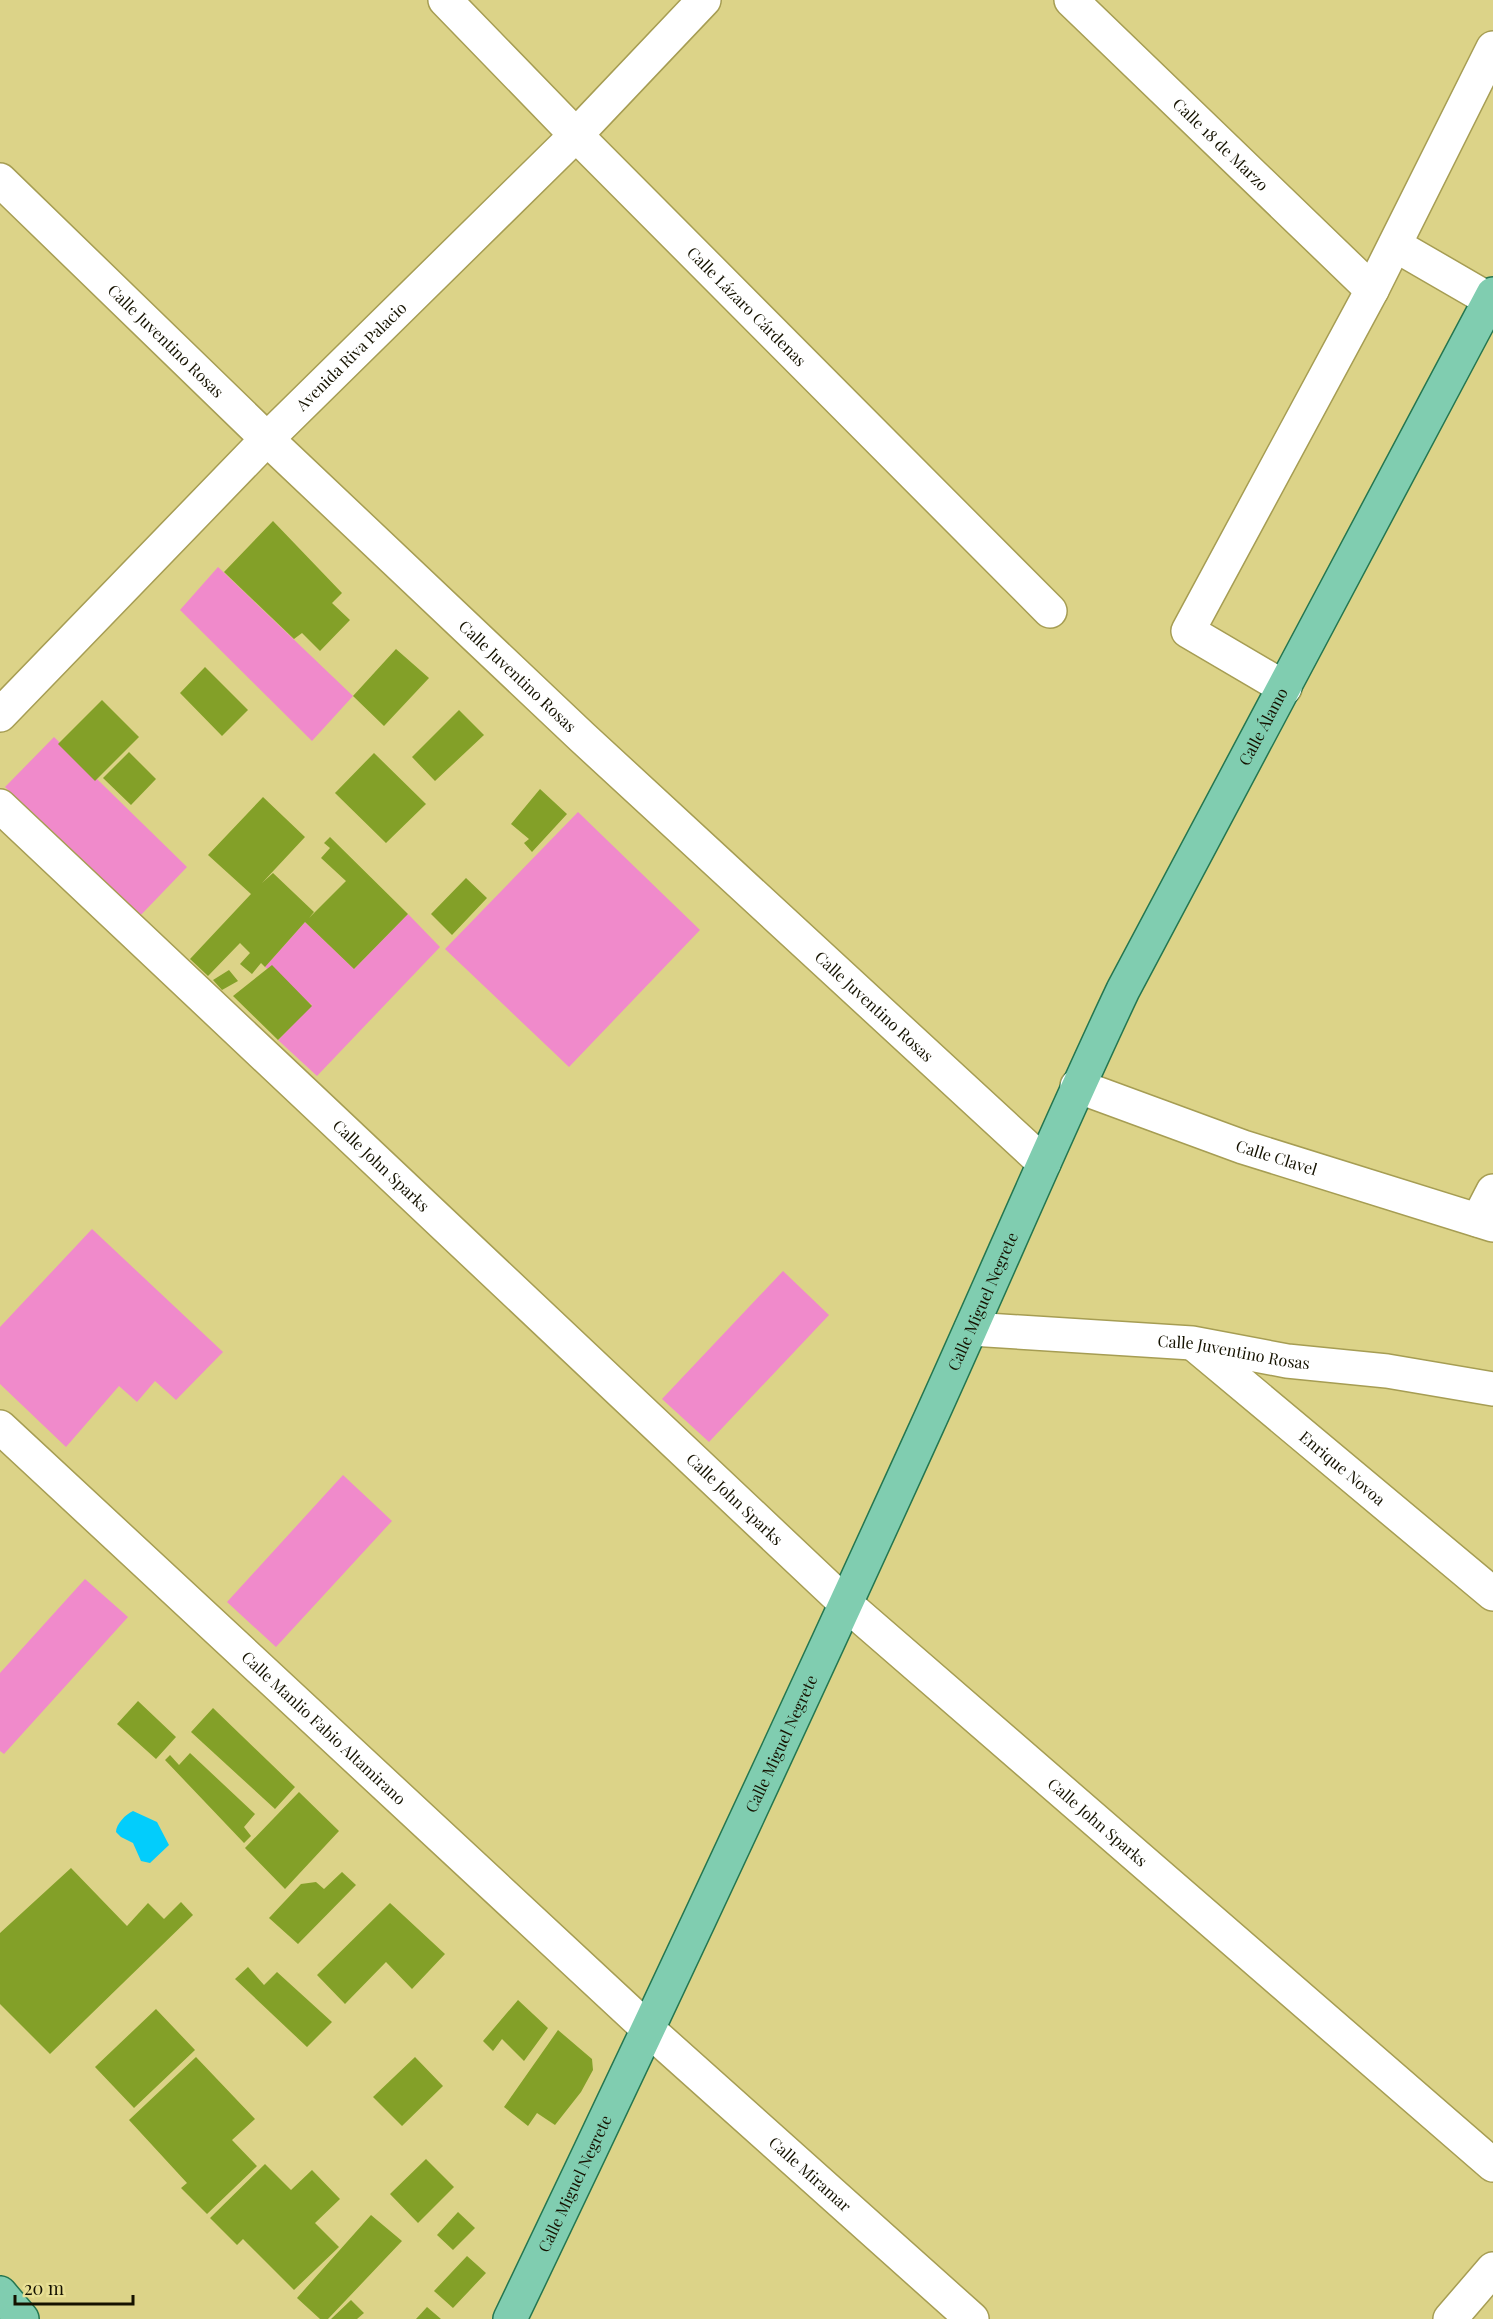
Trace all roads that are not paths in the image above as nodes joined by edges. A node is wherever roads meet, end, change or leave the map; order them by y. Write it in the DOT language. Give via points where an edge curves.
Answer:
graph roads {
  1 [pos="445,0"];
  2 [pos="705,0"];
  3 [pos="1071,0"];
  4 [pos="1493,48"];
  5 [pos="576,135"];
  6 [pos="0,180"];
  7 [pos="1395,245"];
  8 [pos="1372,290"];
  9 [pos="1491,297"];
  10 [pos="267,439"];
  11 [pos="1050,611"];
  12 [pos="1285,688"];
  13 [pos="0,715"];
  14 [pos="0,806"];
  15 [pos="1077,1086"];
  16 [pos="1044,1163"];
  17 [pos="1493,1191"];
  18 [pos="1486,1222"];
  19 [pos="971,1329"];
  20 [pos="1192,1343"];
  21 [pos="1493,1389"];
  22 [pos="0,1427"];
  23 [pos="1493,1594"];
  24 [pos="846,1604"];
  25 [pos="649,2031"];
  26 [pos="1493,2165"];
  27 [pos="1493,2269"];
  28 [pos="0,2294"];
  29 [pos="22,2319"];
  30 [pos="510,2319"];
  31 [pos="972,2319"];
  32 [pos="1450,2319"];
  1 -- 5 [label="street, Calle Lázaro Cárdenas"];
  2 -- 5 [label="street, Avenida Riva Palacio"];
  3 -- 8 [label="street, Calle 18 de Marzo"];
  4 -- 7 [label="street"];
  5 -- 10 [label="street, Avenida Riva Palacio"];
  5 -- 11 [label="street, Calle Lázaro Cárdenas"];
  6 -- 10 [label="street, Calle Juventino Rosas"];
  7 -- 8 [label="street"];
  7 -- 9 [label="street"];
  8 -- 12 [label="street" via="1188,631"];
  9 -- 12 [label="main road, Calle Álamo"];
  10 -- 13 [label="street, Avenida Riva Palacio"];
  10 -- 16 [label="street, Calle Juventino Rosas" via="582,737"];
  12 -- 15 [label="main road, Calle Álamo" via="1123,990"];
  14 -- 24 [label="street, Calle John Sparks"];
  15 -- 16 [label="main road, Calle Álamo"];
  15 -- 18 [label="street, Calle Clavel" via="1243,1147"];
  16 -- 19 [label="main road, Calle Miguel Negrete"];
  17 -- 18 [label="street"];
  19 -- 20 [label="street, Calle Juventino Rosas"];
  19 -- 24 [label="main road, Calle Miguel Negrete"];
  20 -- 21 [label="street, Calle Juventino Rosas" via="1287,1361 1387,1371"];
  20 -- 23 [label="street, Enrique Novoa"];
  22 -- 25 [label="street, Calle Manlio Fabio Altamirano"];
  24 -- 25 [label="main road, Calle Miguel Negrete"];
  24 -- 26 [label="street, Calle John Sparks"];
  25 -- 30 [label="main road, Calle Miguel Negrete"];
  25 -- 31 [label="street, Calle Miramar"];
  27 -- 32 [label="street"];
  28 -- 29 [label="main road"];
}
